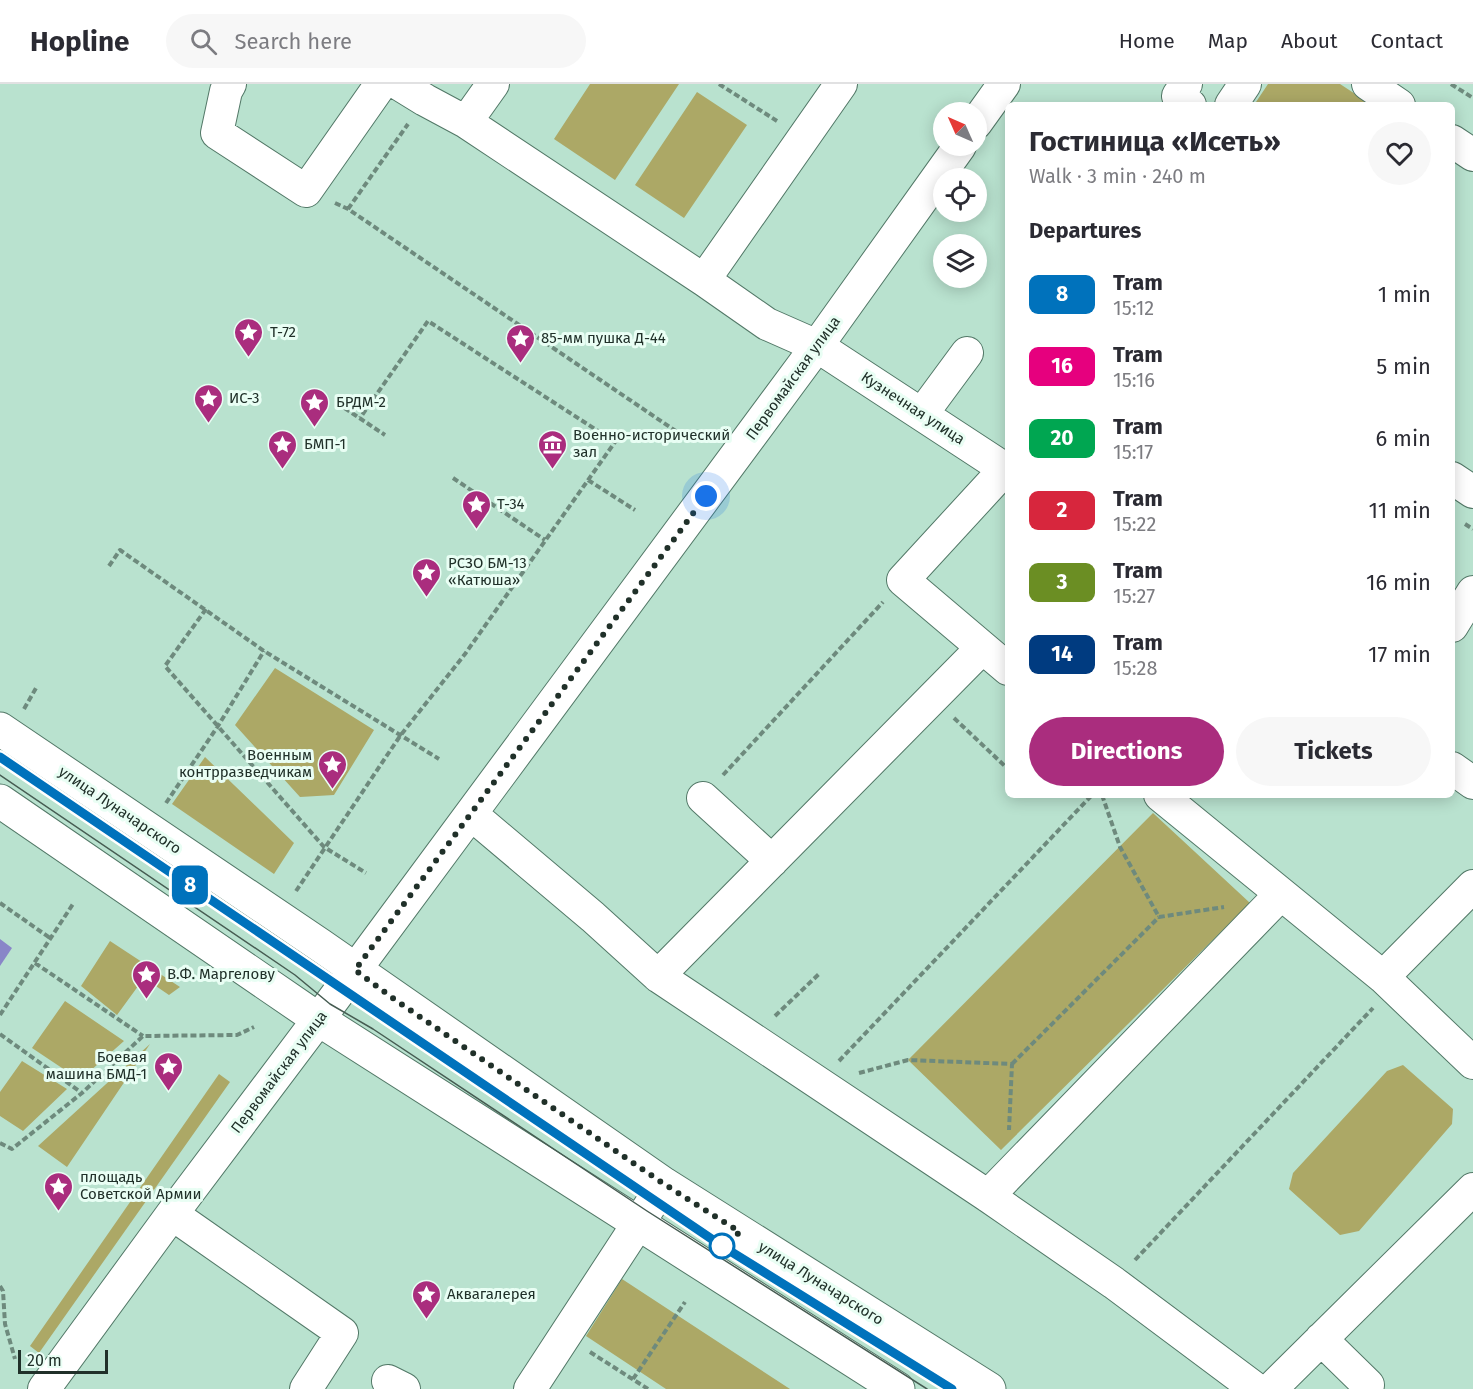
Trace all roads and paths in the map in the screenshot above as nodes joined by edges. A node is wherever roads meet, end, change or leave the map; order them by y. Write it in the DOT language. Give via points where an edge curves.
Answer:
graph roads {
  1 [pos="230,84"];
  2 [pos="381,84"];
  3 [pos="492,84"];
  4 [pos="719,84"];
  5 [pos="841,84"];
  6 [pos="1004,84"];
  7 [pos="1186,84"];
  8 [pos="1245,84"];
  9 [pos="1368,84"];
  10 [pos="1450,84"];
  11 [pos="412,92"];
  12 [pos="1473,98"];
  13 [pos="1186,102"];
  14 [pos="1233,102"];
  15 [pos="1395,102"];
  16 [pos="987,108"];
  17 [pos="466,122"];
  18 [pos="804,139"];
  19 [pos="953,156"];
  20 [pos="306,191"];
  21 [pos="348,209"];
  22 [pos="704,280"];
  23 [pos="817,346"];
  24 [pos="967,354"];
  25 [pos="337,403"];
  26 [pos="922,414"];
  27 [pos="360,418"];
  28 [pos="385,435"];
  29 [pos="686,438"];
  30 [pos="1005,469"];
  31 [pos="1005,471"];
  32 [pos="453,478"];
  33 [pos="588,480"];
  34 [pos="1455,480"];
  35 [pos="1473,492"];
  36 [pos="635,510"];
  37 [pos="545,540"];
  38 [pos="108,566"];
  39 [pos="903,580"];
  40 [pos="1473,592"];
  41 [pos="206,609"];
  42 [pos="1455,621"];
  43 [pos="982,648"];
  44 [pos="264,651"];
  45 [pos="1005,667"];
  46 [pos="36,688"];
  47 [pos="933,697"];
  48 [pos="11,721"];
  49 [pos="218,726"];
  50 [pos="400,736"];
  51 [pos="439,759"];
  52 [pos="1005,766"];
  53 [pos="1455,770"];
  54 [pos="1473,783"];
  55 [pos="703,798"];
  56 [pos="1089,798"];
  57 [pos="1103,798"];
  58 [pos="1164,798"];
  59 [pos="0,801"];
  60 [pos="162,808"];
  61 [pos="471,814"];
  62 [pos="324,847"];
  63 [pos="772,861"];
  64 [pos="366,873"];
  65 [pos="1473,886"];
  66 [pos="294,894"];
  67 [pos="1281,894"];
  68 [pos="0,903"];
  69 [pos="73,904"];
  70 [pos="1227,906"];
  71 [pos="1159,916"];
  72 [pos="50,938"];
  73 [pos="35,963"];
  74 [pos="355,970"];
  75 [pos="820,973"];
  76 [pos="658,976"];
  77 [pos="1388,982"];
  78 [pos="0,1015"];
  79 [pos="318,1019"];
  80 [pos="254,1027"];
  81 [pos="0,1034"];
  82 [pos="143,1036"];
  83 [pos="753,1038"];
  84 [pos="1473,1063"];
  85 [pos="1012,1065"];
  86 [pos="818,1084"];
  87 [pos="82,1093"];
  88 [pos="1009,1131"];
  89 [pos="0,1143"];
  90 [pos="664,1184"];
  91 [pos="1473,1189"];
  92 [pos="988,1196"];
  93 [pos="172,1214"];
  94 [pos="639,1224"];
  95 [pos="1114,1282"];
  96 [pos="0,1286"];
  97 [pos="685,1302"];
  98 [pos="565,1336"];
  99 [pos="1322,1339"];
  100 [pos="15,1359"];
  101 [pos="633,1379"];
  102 [pos="1368,1385"];
  103 [pos="44,1389"];
  104 [pos="306,1389"];
  105 [pos="530,1389"];
  106 [pos="648,1389"];
  107 [pos="898,1389"];
  108 [pos="989,1389"];
  109 [pos="1256,1389"];
  110 [pos="1271,1389"];
  1 -- 20 [label="street" via="217,133"];
  2 -- 20 [label="street"];
  3 -- 17 [label="street"];
  4 -- 18 [label="path"];
  5 -- 18 [label="street"];
  6 -- 16 [label="street"];
  7 -- 13 [label="street" via="1178,96"];
  8 -- 14 [label="street"];
  9 -- 15 [label="street"];
  10 -- 12 [label="path"];
  11 -- 17 [label="street, Кузнечная улица"];
  11 -- 21 [label="path"];
  17 -- 22 [label="street, Кузнечная улица"];
  18 -- 22 [label="street"];
  19 -- 23 [label="street, Первомайская улица"];
  20 -- 21 [label="path"];
  21 -- 29 [label="path"];
  22 -- 23 [label="street, Кузнечная улица" via="767,324"];
  23 -- 26 [label="street, Кузнечная улица"];
  23 -- 61 [label="street, Первомайская улица"];
  24 -- 26 [label="street"];
  25 -- 27 [label="path"];
  26 -- 30 [label="street, Кузнечная улица"];
  27 -- 28 [label="path"];
  27 -- 33 [label="path" via="428,321 615,442"];
  31 -- 39 [label="street"];
  32 -- 37 [label="path"];
  33 -- 36 [label="path"];
  33 -- 37 [label="path"];
  34 -- 35 [label="street"];
  37 -- 50 [label="path" via="465,654"];
  38 -- 41 [label="path" via="120,550"];
  39 -- 43 [label="street"];
  39 -- 55 [label="path"];
  40 -- 42 [label="street"];
  41 -- 44 [label="path"];
  41 -- 49 [label="path" via="165,666"];
  43 -- 45 [label="street"];
  43 -- 47 [label="street"];
  44 -- 49 [label="path"];
  44 -- 50 [label="path"];
  46 -- 48 [label="path"];
  47 -- 52 [label="path"];
  47 -- 63 [label="street"];
  48 -- 74 [label="main road, улица Луначарского"];
  49 -- 60 [label="path"];
  49 -- 62 [label="path"];
  50 -- 51 [label="path"];
  50 -- 62 [label="path"];
  53 -- 54 [label="street"];
  55 -- 63 [label="street"];
  56 -- 86 [label="path"];
  57 -- 71 [label="path" via="1120,847"];
  58 -- 67 [label="street"];
  59 -- 79 [label="main road"];
  61 -- 74 [label="street, Первомайская улица"];
  61 -- 76 [label="street"];
  62 -- 64 [label="path"];
  62 -- 66 [label="path"];
  63 -- 76 [label="street"];
  65 -- 77 [label="street"];
  67 -- 77 [label="street"];
  67 -- 92 [label="street"];
  68 -- 72 [label="path"];
  69 -- 72 [label="path"];
  70 -- 71 [label="path"];
  71 -- 85 [label="path"];
  72 -- 73 [label="path"];
  73 -- 78 [label="path"];
  73 -- 82 [label="path"];
  74 -- 79 [label="street, Первомайская улица"];
  74 -- 90 [label="main road, улица Луначарского"];
  75 -- 83 [label="path"];
  76 -- 83 [label="street"];
  77 -- 84 [label="street"];
  77 -- 95 [label="path"];
  79 -- 93 [label="street, Первомайская улица"];
  79 -- 94 [label="main road"];
  80 -- 82 [label="path" via="237,1035"];
  81 -- 87 [label="path"];
  82 -- 87 [label="path"];
  83 -- 86 [label="street"];
  85 -- 86 [label="path" via="908,1060"];
  85 -- 88 [label="path"];
  86 -- 92 [label="street"];
  87 -- 89 [label="path" via="12,1149"];
  90 -- 94 [label="street"];
  90 -- 108 [label="main road, улица Луначарского"];
  91 -- 99 [label="street"];
  92 -- 95 [label="street"];
  93 -- 103 [label="street, Первомайская улица"];
  93 -- 104 [label="street" via="342,1333"];
  94 -- 98 [label="street"];
  94 -- 107 [label="main road"];
  95 -- 109 [label="street"];
  96 -- 100 [label="path"];
  97 -- 101 [label="path"];
  98 -- 101 [label="path"];
  98 -- 105 [label="street"];
  99 -- 102 [label="street"];
  99 -- 110 [label="street"];
  101 -- 106 [label="path"];
}
